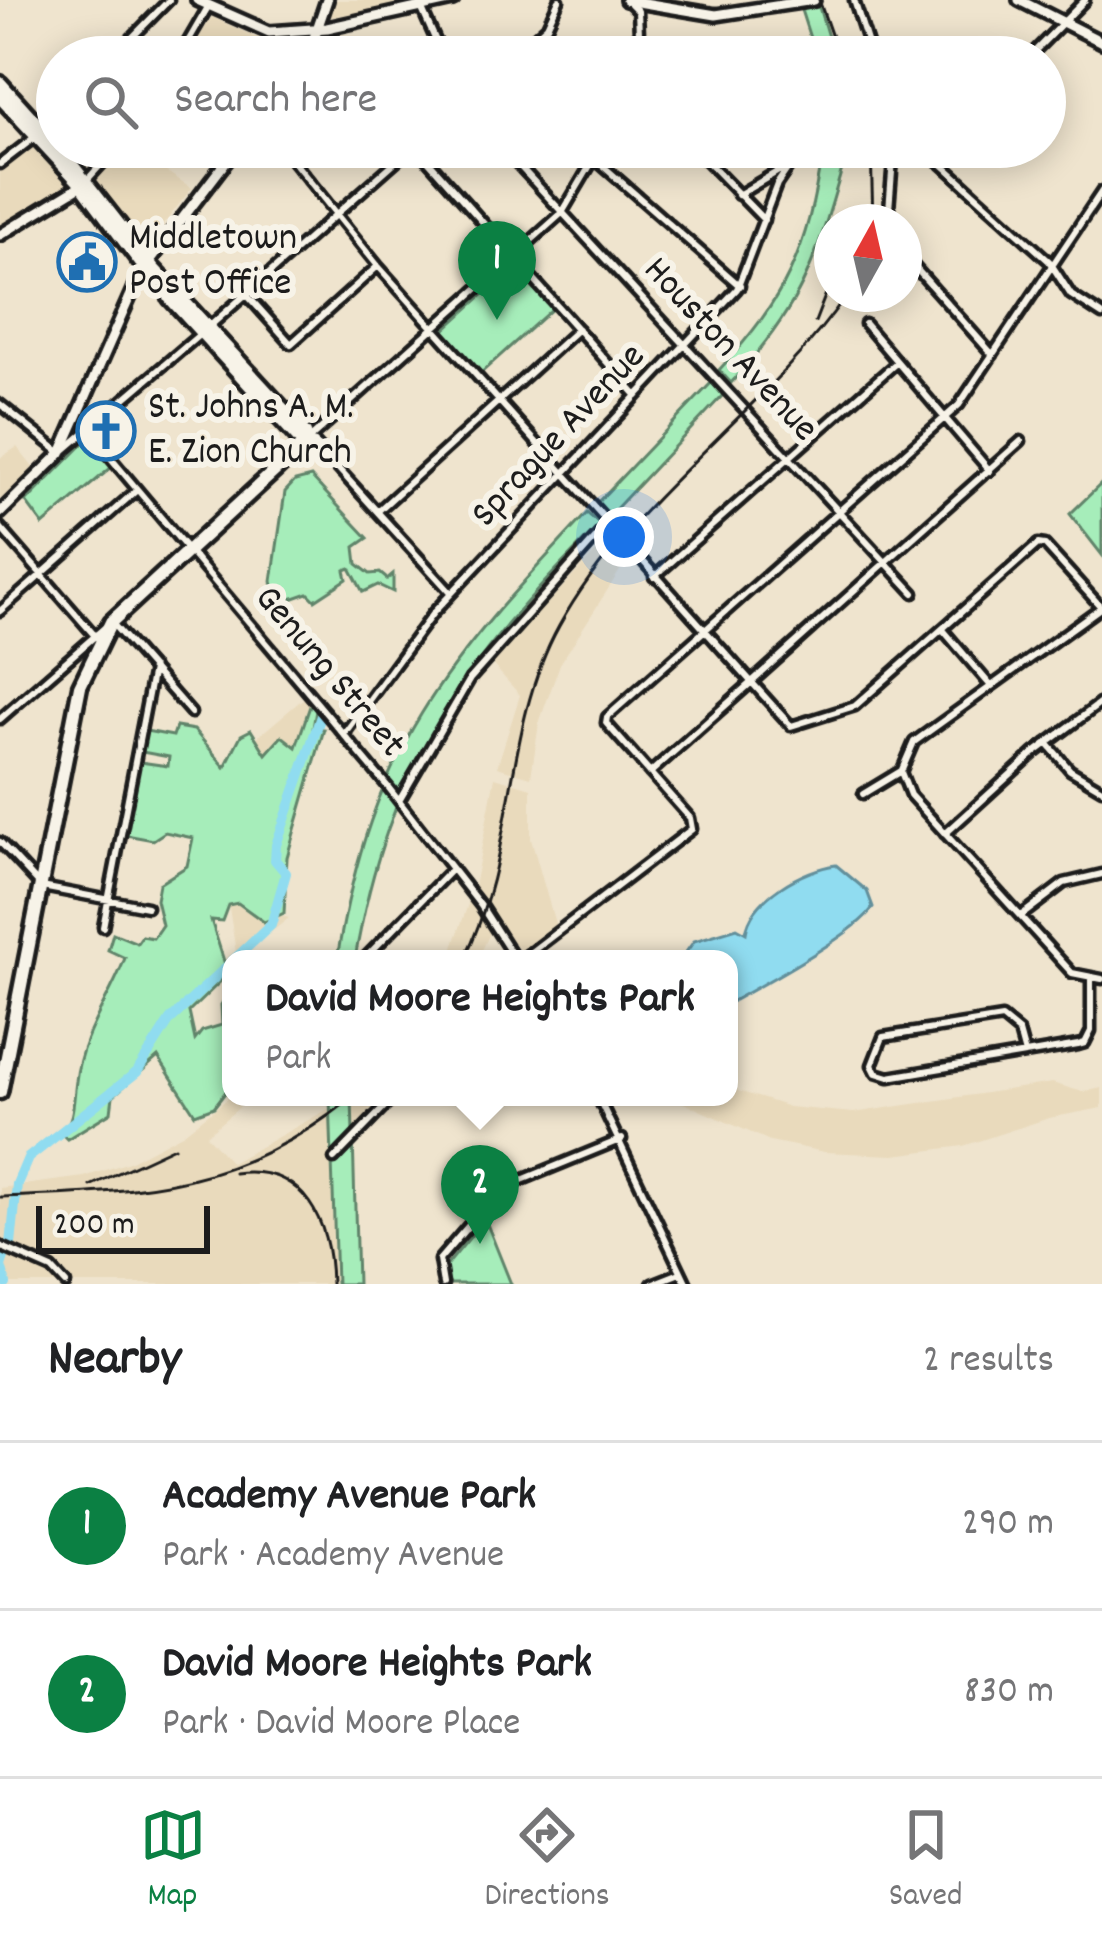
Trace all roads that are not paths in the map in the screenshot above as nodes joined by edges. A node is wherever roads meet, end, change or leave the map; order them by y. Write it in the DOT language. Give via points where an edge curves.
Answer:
graph roads {
  1 [pos="169,0"];
  2 [pos="327,0"];
  3 [pos="453,0"];
  4 [pos="559,0"];
  5 [pos="624,0"];
  6 [pos="814,0"];
  7 [pos="854,0"];
  8 [pos="1018,0"];
  9 [pos="1085,0"];
  10 [pos="202,2"];
  11 [pos="421,7"];
  12 [pos="1066,20"];
  13 [pos="317,30"];
  14 [pos="134,36"];
  15 [pos="188,36"];
  16 [pos="313,36"];
  17 [pos="434,36"];
  18 [pos="536,36"];
  19 [pos="639,36"];
  20 [pos="865,36"];
  21 [pos="1050,36"];
  22 [pos="1102,42"];
  23 [pos="0,83"];
  24 [pos="0,98"];
  25 [pos="36,128"];
  26 [pos="36,129"];
  27 [pos="36,134"];
  28 [pos="0,164"];
  29 [pos="71,168"];
  30 [pos="74,168"];
  31 [pos="98,168"];
  32 [pos="221,168"];
  33 [pos="298,168"];
  34 [pos="390,168"];
  35 [pos="433,168"];
  36 [pos="521,168"];
  37 [pos="590,168"];
  38 [pos="605,168"];
  39 [pos="713,168"];
  40 [pos="785,168"];
  41 [pos="789,168"];
  42 [pos="892,168"];
  43 [pos="946,168"];
  44 [pos="85,183"];
  45 [pos="1102,191"];
  46 [pos="738,195"];
  47 [pos="889,204"];
  48 [pos="562,213"];
  49 [pos="335,217"];
  50 [pos="764,220"];
  51 [pos="0,235"];
  52 [pos="514,258"];
  53 [pos="146,266"];
  54 [pos="378,266"];
  55 [pos="1052,267"];
  56 [pos="922,275"];
  57 [pos="740,286"];
  58 [pos="246,294"];
  59 [pos="1102,315"];
  60 [pos="865,324"];
  61 [pos="578,329"];
  62 [pos="206,330"];
  63 [pos="434,330"];
  64 [pos="686,344"];
  65 [pos="993,355"];
  66 [pos="896,363"];
  67 [pos="637,396"];
  68 [pos="499,402"];
  69 [pos="0,404"];
  70 [pos="102,415"];
  71 [pos="944,420"];
  72 [pos="71,427"];
  73 [pos="88,431"];
  74 [pos="306,440"];
  75 [pos="1021,441"];
  76 [pos="61,453"];
  77 [pos="790,454"];
  78 [pos="990,472"];
  79 [pos="563,475"];
  80 [pos="138,489"];
  81 [pos="838,511"];
  82 [pos="378,512"];
  83 [pos="0,513"];
  84 [pos="609,523"];
  85 [pos="0,526"];
  86 [pos="190,550"];
  87 [pos="886,565"];
  88 [pos="42,574"];
  89 [pos="654,577"];
  90 [pos="451,593"];
  91 [pos="914,593"];
  92 [pos="1101,608"];
  93 [pos="0,611"];
  94 [pos="111,622"];
  95 [pos="703,631"];
  96 [pos="944,631"];
  97 [pos="96,638"];
  98 [pos="153,669"];
  99 [pos="750,683"];
  100 [pos="992,686"];
  101 [pos="1102,702"];
  102 [pos="191,713"];
  103 [pos="0,719"];
  104 [pos="344,734"];
  105 [pos="1047,743"];
  106 [pos="901,770"];
  107 [pos="650,773"];
  108 [pos="1102,789"];
  109 [pos="863,794"];
  110 [pos="398,800"];
  111 [pos="945,834"];
  112 [pos="0,842"];
  113 [pos="452,869"];
  114 [pos="1102,874"];
  115 [pos="42,887"];
  116 [pos="108,901"];
  117 [pos="148,907"];
  118 [pos="1022,915"];
  119 [pos="104,927"];
  120 [pos="373,950"];
  121 [pos="512,950"];
  122 [pos="531,950"];
  123 [pos="1102,979"];
  124 [pos="1091,980"];
  125 [pos="1025,1054"];
  126 [pos="0,1092"];
  127 [pos="385,1106"];
  128 [pos="603,1106"];
  129 [pos="622,1139"];
  130 [pos="334,1159"];
  131 [pos="0,1246"];
  132 [pos="680,1273"];
  133 [pos="66,1284"];
  134 [pos="443,1284"];
  135 [pos="652,1284"];
  136 [pos="687,1284"];
  1 -- 14 [label="street"];
  2 -- 13 [label="main road"];
  3 -- 11 [label="main road"];
  4 -- 18 [label="street"];
  5 -- 6 [label="main road" via="716,16"];
  5 -- 19 [label="street" via="638,11"];
  7 -- 20 [label="street"];
  8 -- 12 [label="main road"];
  9 -- 12 [label="street"];
  10 -- 13 [label="main road" via="260,31"];
  10 -- 15 [label="street"];
  11 -- 13 [label="main road"];
  11 -- 17 [label="street"];
  12 -- 21 [label="street"];
  12 -- 22 [label="main road"];
  13 -- 16 [label="main road"];
  23 -- 25 [label="main road"];
  24 -- 26 [label="main road"];
  27 -- 28 [label="street"];
  29 -- 44 [label="main road"];
  30 -- 44 [label="main road"];
  31 -- 44 [label="street"];
  32 -- 53 [label="main road"];
  33 -- 49 [label="street"];
  34 -- 49 [label="street"];
  35 -- 52 [label="street"];
  36 -- 48 [label="street, Houston Avenue"];
  37 -- 48 [label="street"];
  38 -- 57 [label="street"];
  39 -- 46 [label="street"];
  40 -- 46 [label="street"];
  41 -- 50 [label="street, Sprague Avenue"];
  42 -- 47 [label="street"];
  43 -- 55 [label="street"];
  44 -- 51 [label="main road"];
  44 -- 53 [label="main road"];
  45 -- 55 [label="street"];
  46 -- 50 [label="street"];
  48 -- 52 [label="street"];
  48 -- 64 [label="street, Houston Avenue"];
  49 -- 54 [label="street"];
  49 -- 58 [label="street"];
  50 -- 57 [label="street, Sprague Avenue"];
  52 -- 61 [label="street"];
  52 -- 63 [label="street"];
  53 -- 62 [label="main road"];
  53 -- 72 [label="main road"];
  54 -- 58 [label="street" via="291,344"];
  54 -- 63 [label="street"];
  55 -- 59 [label="street" via="1071,295"];
  55 -- 65 [label="street"];
  56 -- 65 [label="street"];
  57 -- 64 [label="street, Sprague Avenue"];
  58 -- 62 [label="street"];
  60 -- 66 [label="street"];
  61 -- 67 [label="street"];
  61 -- 68 [label="street"];
  62 -- 70 [label="street"];
  62 -- 74 [label="main road"];
  63 -- 68 [label="street"];
  63 -- 74 [label="street"];
  64 -- 67 [label="street, Sprague Avenue"];
  64 -- 77 [label="street, Houston Avenue"];
  65 -- 71 [label="street"];
  66 -- 71 [label="street"];
  66 -- 77 [label="street"];
  67 -- 79 [label="street, Sprague Avenue"];
  68 -- 79 [label="street"];
  68 -- 82 [label="street"];
  69 -- 76 [label="street"];
  70 -- 72 [label="street"];
  70 -- 73 [label="street"];
  71 -- 78 [label="street"];
  71 -- 81 [label="street"];
  72 -- 76 [label="main road"];
  73 -- 76 [label="street"];
  73 -- 80 [label="street, Genung Street"];
  74 -- 82 [label="street"];
  74 -- 86 [label="main road"];
  75 -- 78 [label="street"];
  76 -- 83 [label="main road"];
  77 -- 81 [label="street, Houston Avenue"];
  77 -- 89 [label="street"];
  78 -- 87 [label="street"];
  79 -- 84 [label="street"];
  79 -- 90 [label="street, Sprague Avenue"];
  80 -- 86 [label="street, Genung Street"];
  80 -- 88 [label="street"];
  81 -- 87 [label="street, Houston Avenue"];
  81 -- 95 [label="street"];
  82 -- 90 [label="street"];
  84 -- 89 [label="street"];
  84 -- 110 [label="street" via="470,680"];
  85 -- 88 [label="street"];
  86 -- 94 [label="main road"];
  86 -- 104 [label="street, Genung Street"];
  87 -- 91 [label="street, Houston Avenue"];
  87 -- 99 [label="street"];
  88 -- 93 [label="street"];
  88 -- 97 [label="street"];
  89 -- 95 [label="street"];
  90 -- 104 [label="street, Sprague Avenue"];
  92 -- 96 [label="street" via="1042,543"];
  92 -- 100 [label="street"];
  94 -- 97 [label="main road"];
  94 -- 98 [label="street"];
  95 -- 99 [label="street"];
  95 -- 107 [label="street" via="605,721"];
  96 -- 99 [label="street" via="855,706 802,726 787,723"];
  96 -- 100 [label="street"];
  97 -- 103 [label="street"];
  97 -- 115 [label="main road"];
  98 -- 102 [label="street"];
  98 -- 116 [label="street"];
  99 -- 107 [label="street"];
  100 -- 106 [label="street" via="914,742"];
  101 -- 105 [label="street"];
  104 -- 110 [label="street, Genung Street"];
  105 -- 108 [label="street"];
  105 -- 111 [label="street"];
  106 -- 109 [label="street"];
  106 -- 111 [label="street" via="910,796"];
  107 -- 122 [label="street" via="692,826"];
  110 -- 113 [label="street, Genung Street"];
  111 -- 118 [label="street"];
  112 -- 115 [label="street"];
  113 -- 120 [label="street"];
  113 -- 121 [label="street, Genung Street"];
  114 -- 118 [label="street" via="1064,883"];
  115 -- 116 [label="street"];
  115 -- 126 [label="main road"];
  116 -- 117 [label="street"];
  116 -- 119 [label="street"];
  118 -- 124 [label="street" via="1072,973"];
  123 -- 124 [label="street"];
  124 -- 125 [label="street" via="1089,1039"];
  125 -- 125 [label="street" via="885,1077 872,1061 883,1037 1002,1018 1019,1032"];
  127 -- 130 [label="street"];
  128 -- 129 [label="street"];
  129 -- 132 [label="street"];
  129 -- 134 [label="street" via="500,1190 439,1261"];
  131 -- 133 [label="street" via="52,1269"];
  132 -- 135 [label="street"];
  132 -- 136 [label="street"];
}
